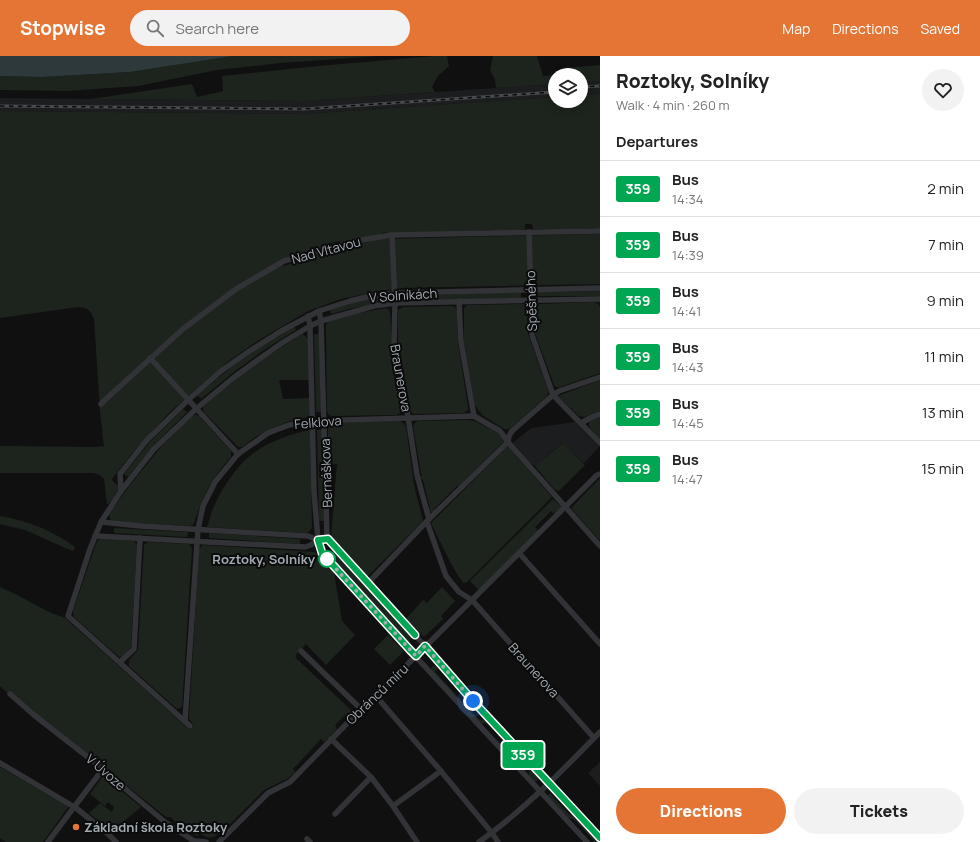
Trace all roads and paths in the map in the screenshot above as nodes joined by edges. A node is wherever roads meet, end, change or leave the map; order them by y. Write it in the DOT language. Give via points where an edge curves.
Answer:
graph roads {
  1 [pos="600,231"];
  2 [pos="529,232"];
  3 [pos="392,235"];
  4 [pos="600,288"];
  5 [pos="531,290"];
  6 [pos="394,293"];
  7 [pos="600,300"];
  8 [pos="531,301"];
  9 [pos="459,302"];
  10 [pos="395,303"];
  11 [pos="319,311"];
  12 [pos="308,316"];
  13 [pos="321,321"];
  14 [pos="310,326"];
  15 [pos="150,358"];
  16 [pos="600,377"];
  17 [pos="553,395"];
  18 [pos="188,400"];
  19 [pos="101,404"];
  20 [pos="197,408"];
  21 [pos="600,414"];
  22 [pos="474,416"];
  23 [pos="408,418"];
  24 [pos="313,420"];
  25 [pos="324,420"];
  26 [pos="580,423"];
  27 [pos="508,442"];
  28 [pos="600,443"];
  29 [pos="238,454"];
  30 [pos="600,474"];
  31 [pos="121,491"];
  32 [pos="565,507"];
  33 [pos="428,521"];
  34 [pos="101,522"];
  35 [pos="198,529"];
  36 [pos="95,536"];
  37 [pos="140,538"];
  38 [pos="328,539"];
  39 [pos="318,540"];
  40 [pos="197,542"];
  41 [pos="600,546"];
  42 [pos="519,552"];
  43 [pos="368,583"];
  44 [pos="472,600"];
  45 [pos="600,644"];
  46 [pos="425,646"];
  47 [pos="301,651"];
  48 [pos="416,656"];
  49 [pos="120,662"];
  50 [pos="10,694"];
  51 [pos="375,695"];
  52 [pos="361,708"];
  53 [pos="185,721"];
  54 [pos="190,726"];
  55 [pos="600,732"];
  56 [pos="594,738"];
  57 [pos="331,739"];
  58 [pos="0,763"];
  59 [pos="103,769"];
  60 [pos="441,771"];
  61 [pos="371,778"];
  62 [pos="549,783"];
  63 [pos="541,791"];
  64 [pos="74,806"];
  65 [pos="393,806"];
  66 [pos="335,814"];
  67 [pos="492,833"];
  68 [pos="600,838"];
  69 [pos="48,842"];
  70 [pos="116,842"];
  71 [pos="206,842"];
  72 [pos="219,842"];
  73 [pos="417,842"];
  74 [pos="480,842"];
  75 [pos="498,842"];
  76 [pos="587,842"];
  1 -- 2 [label="street, Nad Vltavou"];
  2 -- 3 [label="street, Nad Vltavou"];
  2 -- 5 [label="street, Spěšného"];
  3 -- 6 [label="street, Braunerova"];
  3 -- 15 [label="street, Nad Vltavou" via="350,242 284,261 236,289"];
  4 -- 5 [label="street, V Solníkách"];
  5 -- 6 [label="street, V Solníkách"];
  5 -- 8 [label="street, Spěšného"];
  6 -- 10 [label="street, Braunerova"];
  6 -- 11 [label="street, V Solníkách" via="350,301"];
  7 -- 8 [label="street, V Solníkách"];
  8 -- 9 [label="street, V Solníkách"];
  8 -- 17 [label="street, Spěšného" via="532,335"];
  9 -- 10 [label="street, V Solníkách"];
  9 -- 22 [label="street" via="461,342"];
  10 -- 13 [label="street, V Solníkách" via="374,306"];
  10 -- 23 [label="street, Braunerova" via="394,342"];
  11 -- 12 [label="street, V Solníkách"];
  11 -- 13 [label="street, Bernáškova"];
  12 -- 14 [label="street, Bernáškova"];
  12 -- 18 [label="street, V Solníkách" via="248,352 221,371"];
  13 -- 14 [label="street, V Solníkách"];
  13 -- 25 [label="street, Bernáškova"];
  14 -- 20 [label="street, V Solníkách" via="255,362"];
  14 -- 24 [label="street, Bernáškova"];
  15 -- 18 [label="street"];
  15 -- 19 [label="street, Nad Vltavou"];
  16 -- 17 [label="street"];
  17 -- 26 [label="street, Spěšného"];
  17 -- 27 [label="street" via="512,431"];
  18 -- 20 [label="street"];
  18 -- 31 [label="street, V Solníkách" via="146,441 120,474"];
  20 -- 29 [label="street"];
  20 -- 31 [label="street, V Solníkách" via="154,449"];
  21 -- 26 [label="street"];
  22 -- 23 [label="street, Felklova"];
  22 -- 27 [label="street" via="500,431"];
  23 -- 25 [label="street, Felklova"];
  23 -- 33 [label="street, Braunerova" via="417,475"];
  24 -- 25 [label="street, Felklova"];
  24 -- 29 [label="street, Felklova" via="268,433"];
  24 -- 39 [label="street, Bernáškova"];
  25 -- 38 [label="street, Bernáškova"];
  26 -- 28 [label="street, Spěšného"];
  27 -- 32 [label="street"];
  27 -- 33 [label="street"];
  29 -- 35 [label="street, Felklova" via="215,482 203,506"];
  30 -- 32 [label="street, Obránců míru"];
  31 -- 34 [label="street, V Solníkách"];
  32 -- 41 [label="street"];
  32 -- 42 [label="street, Obránců míru"];
  33 -- 43 [label="street"];
  33 -- 44 [label="street, Braunerova" via="446,576 459,592"];
  34 -- 35 [label="street"];
  34 -- 36 [label="street, V Solníkách"];
  35 -- 39 [label="street" via="308,536"];
  35 -- 40 [label="street, Felklova"];
  36 -- 37 [label="street"];
  36 -- 49 [label="street, V Solníkách" via="68,616"];
  37 -- 40 [label="street"];
  37 -- 49 [label="street" via="134,649"];
  38 -- 39 [label="street"];
  38 -- 43 [label="street"];
  39 -- 40 [label="street" via="305,547"];
  39 -- 48 [label="street, Bernáškova" via="322,553"];
  40 -- 53 [label="street, Felklova"];
  42 -- 44 [label="street, Obránců míru"];
  42 -- 45 [label="street"];
  43 -- 46 [label="street"];
  44 -- 46 [label="street, Obránců míru"];
  44 -- 56 [label="street, Braunerova"];
  46 -- 48 [label="street, Obránců míru"];
  46 -- 62 [label="street"];
  47 -- 52 [label="street"];
  48 -- 51 [label="street, Obránců míru"];
  48 -- 63 [label="street, Bernáškova"];
  49 -- 53 [label="street"];
  50 -- 59 [label="street, V Úvoze"];
  51 -- 52 [label="street, Obránců míru"];
  51 -- 60 [label="street"];
  52 -- 57 [label="street, Obránců míru"];
  53 -- 54 [label="street"];
  55 -- 56 [label="street"];
  56 -- 62 [label="street"];
  57 -- 61 [label="street"];
  57 -- 72 [label="street, Obránců míru" via="290,782 268,793"];
  58 -- 64 [label="street"];
  59 -- 64 [label="street"];
  59 -- 71 [label="street, V Úvoze" via="165,822 194,841"];
  60 -- 65 [label="street"];
  60 -- 67 [label="street"];
  61 -- 65 [label="street"];
  61 -- 66 [label="street"];
  62 -- 63 [label="street"];
  62 -- 68 [label="street"];
  63 -- 67 [label="street"];
  63 -- 76 [label="street, Bernáškova"];
  64 -- 69 [label="street"];
  64 -- 70 [label="street"];
  65 -- 73 [label="street"];
  67 -- 74 [label="street"];
  67 -- 75 [label="street"];
}
